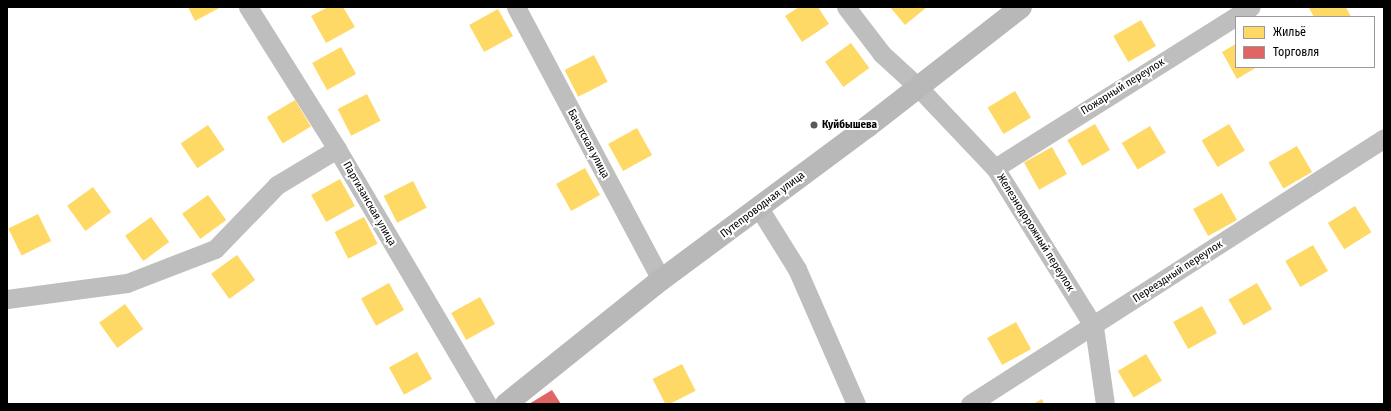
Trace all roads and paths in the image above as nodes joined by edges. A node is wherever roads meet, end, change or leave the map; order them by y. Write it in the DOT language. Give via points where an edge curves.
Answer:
graph roads {
  1 [pos="248,7"];
  2 [pos="516,7"];
  3 [pos="846,7"];
  4 [pos="1021,7"];
  5 [pos="1251,7"];
  6 [pos="1237,16"];
  7 [pos="1235,17"];
  8 [pos="918,86"];
  9 [pos="1384,138"];
  10 [pos="337,149"];
  11 [pos="995,168"];
  12 [pos="760,208"];
  13 [pos="661,280"];
  14 [pos="7,299"];
  15 [pos="1094,327"];
  16 [pos="502,404"];
  17 [pos="856,404"];
  18 [pos="970,404"];
  19 [pos="1106,404"];
  1 -- 10 [label="street, Партизанская улица"];
  2 -- 13 [label="street, Бачатская улица"];
  3 -- 8 [label="street, Железнодорожный переулок" via="882,54"];
  4 -- 8 [label="main road, Путепроводная улица"];
  5 -- 6 [label="street, Пожарный переулок"];
  7 -- 11 [label="street, Пожарный переулок"];
  8 -- 11 [label="street, Железнодорожный переулок"];
  8 -- 12 [label="main road, Путепроводная улица"];
  9 -- 15 [label="street, Переездный переулок"];
  10 -- 14 [label="street" via="276,185 214,249 127,284"];
  10 -- 16 [label="street, Партизанская улица"];
  11 -- 15 [label="street, Железнодорожный переулок"];
  12 -- 13 [label="main road, Путепроводная улица"];
  12 -- 17 [label="street" via="797,269"];
  13 -- 16 [label="main road, Путепроводная улица"];
  15 -- 18 [label="street, Переездный переулок"];
  15 -- 19 [label="street, Железнодорожный переулок"];
}
